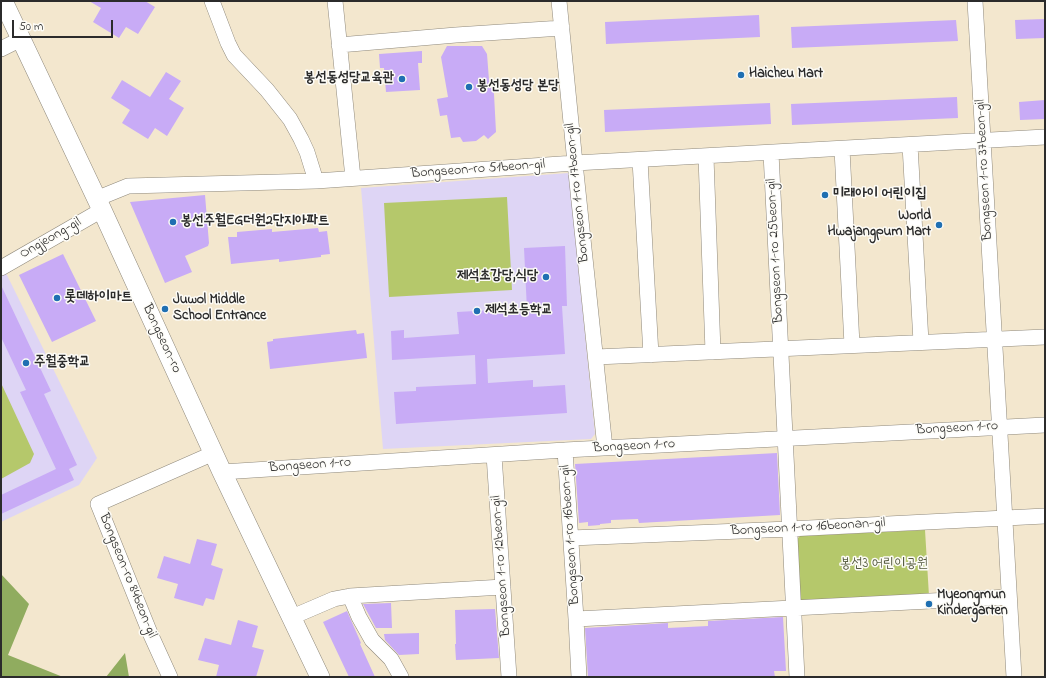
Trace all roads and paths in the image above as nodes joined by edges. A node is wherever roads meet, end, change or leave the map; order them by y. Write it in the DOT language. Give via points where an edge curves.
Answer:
graph roads {
  1 [pos="3,1"];
  2 [pos="212,1"];
  3 [pos="335,1"];
  4 [pos="559,1"];
  5 [pos="975,1"];
  6 [pos="562,28"];
  7 [pos="21,39"];
  8 [pos="339,45"];
  9 [pos="1,49"];
  10 [pos="1045,138"];
  11 [pos="983,141"];
  12 [pos="910,145"];
  13 [pos="842,149"];
  14 [pos="771,153"];
  15 [pos="706,156"];
  16 [pos="640,160"];
  17 [pos="575,163"];
  18 [pos="353,178"];
  19 [pos="316,181"];
  20 [pos="99,204"];
  21 [pos="1,268"];
  22 [pos="1045,337"];
  23 [pos="994,339"];
  24 [pos="920,342"];
  25 [pos="852,346"];
  26 [pos="781,349"];
  27 [pos="708,352"];
  28 [pos="651,355"];
  29 [pos="596,357"];
  30 [pos="1045,425"];
  31 [pos="1000,427"];
  32 [pos="785,438"];
  33 [pos="606,448"];
  34 [pos="565,450"];
  35 [pos="214,453"];
  36 [pos="494,455"];
  37 [pos="222,472"];
  38 [pos="1045,516"];
  39 [pos="1005,518"];
  40 [pos="789,530"];
  41 [pos="571,538"];
  42 [pos="503,587"];
  43 [pos="350,596"];
  44 [pos="1009,597"];
  45 [pos="793,608"];
  46 [pos="292,617"];
  47 [pos="576,619"];
  48 [pos="170,677"];
  49 [pos="320,677"];
  50 [pos="400,677"];
  51 [pos="509,677"];
  52 [pos="579,677"];
  53 [pos="796,677"];
  54 [pos="1014,677"];
  1 -- 7 [label="main road, Bongseon-ro"];
  2 -- 19 [label="street" via="234,55 290,119 307,152"];
  3 -- 8 [label="street"];
  4 -- 6 [label="street, Bongseon 1-ro 17beon-gil"];
  5 -- 11 [label="street, Bongseon 1-ro 37beon-gil"];
  6 -- 8 [label="street"];
  6 -- 17 [label="street, Bongseon 1-ro 17beon-gil"];
  7 -- 9 [label="street"];
  7 -- 20 [label="main road, Bongseon-ro"];
  8 -- 18 [label="street"];
  10 -- 11 [label="street, Bongseon-ro 51beon-gil"];
  11 -- 12 [label="street, Bongseon-ro 51beon-gil"];
  11 -- 23 [label="street, Bongseon 1-ro 37beon-gil"];
  12 -- 13 [label="street, Bongseon-ro 51beon-gil"];
  12 -- 24 [label="street"];
  13 -- 14 [label="street, Bongseon-ro 51beon-gil"];
  13 -- 25 [label="street"];
  14 -- 15 [label="street, Bongseon-ro 51beon-gil"];
  14 -- 26 [label="street, Bongseon 1-ro 25beon-gil"];
  15 -- 16 [label="street, Bongseon-ro 51beon-gil"];
  15 -- 27 [label="street"];
  16 -- 17 [label="street, Bongseon-ro 51beon-gil"];
  16 -- 28 [label="street"];
  17 -- 18 [label="street, Bongseon-ro 51beon-gil"];
  17 -- 29 [label="street, Bongseon 1-ro 17beon-gil"];
  18 -- 19 [label="street, Bongseon-ro 51beon-gil"];
  19 -- 20 [label="street, Bongseon-ro 51beon-gil" via="128,186"];
  20 -- 21 [label="street, Ongjeong-gil"];
  20 -- 35 [label="main road, Bongseon-ro"];
  22 -- 23 [label="street"];
  23 -- 24 [label="street"];
  23 -- 31 [label="street, Bongseon 1-ro 37beon-gil"];
  24 -- 25 [label="street"];
  25 -- 26 [label="street"];
  26 -- 27 [label="street"];
  26 -- 32 [label="street, Bongseon 1-ro 25beon-gil"];
  27 -- 28 [label="street"];
  28 -- 29 [label="street"];
  29 -- 33 [label="street, Bongseon 1-ro 17beon-gil"];
  30 -- 31 [label="street, Bongseon 1-ro"];
  31 -- 32 [label="street, Bongseon 1-ro"];
  31 -- 39 [label="street, Bongseon 1-ro 37beon-gil"];
  32 -- 33 [label="street, Bongseon 1-ro"];
  32 -- 40 [label="street, Bongseon 1-ro 25beon-gil"];
  33 -- 34 [label="street, Bongseon 1-ro"];
  34 -- 36 [label="street, Bongseon 1-ro"];
  34 -- 41 [label="street, Bongseon 1-ro 16beon-gil"];
  35 -- 37 [label="main road, Bongseon-ro"];
  35 -- 48 [label="street, Bongseon-ro 84beon-gil" via="98,504"];
  36 -- 37 [label="street, Bongseon 1-ro"];
  36 -- 42 [label="street, Bongseon 1-ro 12beon-gil"];
  37 -- 46 [label="main road, Bongseon-ro"];
  38 -- 39 [label="street, Bongseon 1-ro 16beonan-gil"];
  39 -- 40 [label="street, Bongseon 1-ro 16beonan-gil"];
  39 -- 44 [label="street, Bongseon 1-ro 37beon-gil"];
  40 -- 41 [label="street, Bongseon 1-ro 16beonan-gil"];
  40 -- 45 [label="street, Bongseon 1-ro 25beon-gil"];
  41 -- 47 [label="street, Bongseon 1-ro 16beon-gil"];
  42 -- 43 [label="street"];
  42 -- 51 [label="street, Bongseon 1-ro 12beon-gil"];
  43 -- 46 [label="street" via="334,599"];
  43 -- 50 [label="street" via="372,640 391,659"];
  44 -- 45 [label="street, Bongseon 1-ro 16beon-gil"];
  44 -- 54 [label="street, Bongseon 1-ro 37beon-gil"];
  45 -- 47 [label="street, Bongseon 1-ro 16beon-gil"];
  45 -- 53 [label="street, Bongseon 1-ro 25beon-gil"];
  46 -- 49 [label="main road, Bongseon-ro"];
  47 -- 52 [label="street, Bongseon 1-ro 16beon-gil"];
}
